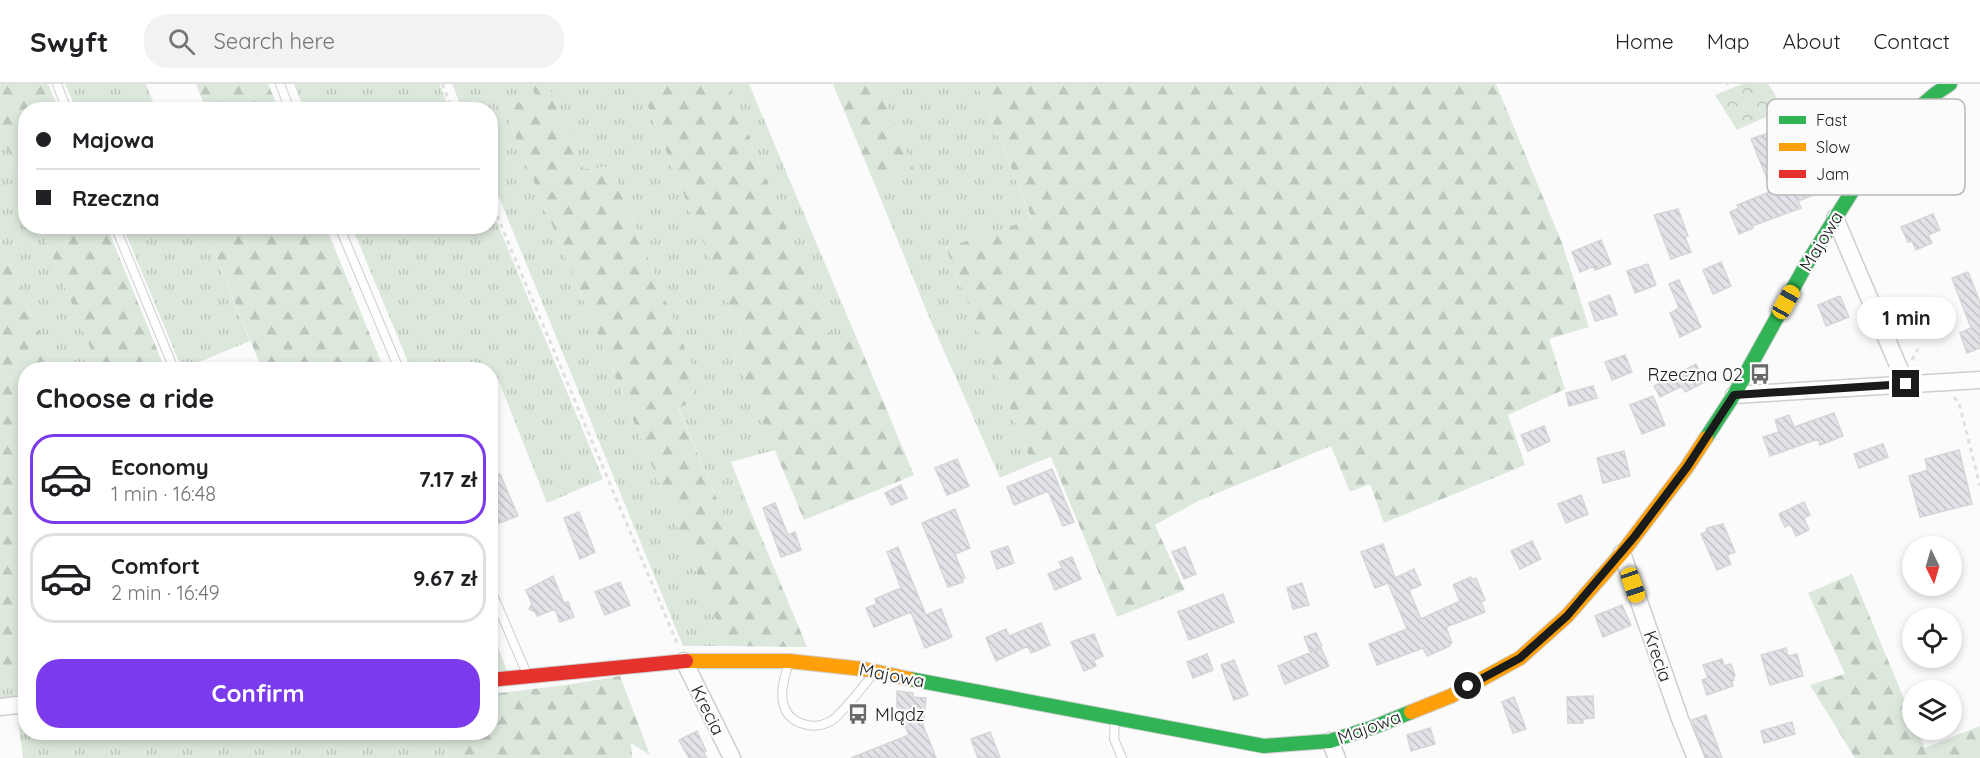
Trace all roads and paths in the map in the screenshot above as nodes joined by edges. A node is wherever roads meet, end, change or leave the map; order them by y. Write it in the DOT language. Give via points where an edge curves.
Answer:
graph roads {
  1 [pos="57,84"];
  2 [pos="280,84"];
  3 [pos="442,84"];
  4 [pos="1950,84"];
  5 [pos="1929,99"];
  6 [pos="64,102"];
  7 [pos="287,102"];
  8 [pos="450,102"];
  9 [pos="1848,195"];
  10 [pos="498,218"];
  11 [pos="1835,218"];
  12 [pos="119,234"];
  13 [pos="342,234"];
  14 [pos="171,362"];
  15 [pos="396,362"];
  16 [pos="1980,380"];
  17 [pos="1942,382"];
  18 [pos="1906,384"];
  19 [pos="1734,395"];
  20 [pos="1980,486"];
  21 [pos="1622,553"];
  22 [pos="498,607"];
  23 [pos="789,661"];
  24 [pos="684,662"];
  25 [pos="876,671"];
  26 [pos="528,677"];
  27 [pos="498,679"];
  28 [pos="18,705"];
  29 [pos="0,707"];
  30 [pos="1115,718"];
  31 [pos="1330,741"];
  32 [pos="732,758"];
  33 [pos="1122,758"];
  34 [pos="1337,758"];
  35 [pos="1696,758"];
  1 -- 6 [label="lane"];
  2 -- 7 [label="lane"];
  3 -- 8 [label="path"];
  4 -- 5 [label="street, Majowa"];
  9 -- 11 [label="street, Majowa"];
  10 -- 24 [label="path"];
  11 -- 18 [label="street"];
  11 -- 19 [label="street, Majowa"];
  12 -- 14 [label="lane"];
  13 -- 15 [label="lane"];
  16 -- 17 [label="street"];
  17 -- 18 [label="street"];
  17 -- 20 [label="path" via="1959,404"];
  18 -- 19 [label="street"];
  19 -- 21 [label="street, Majowa" via="1687,467"];
  21 -- 31 [label="street, Majowa" via="1567,616 1520,658 1451,696"];
  21 -- 35 [label="street, Krecia"];
  22 -- 26 [label="lane"];
  23 -- 24 [label="street, Majowa"];
  23 -- 25 [label="street, Majowa"];
  23 -- 25 [label="lane" via="782,700 789,715 806,725 830,722"];
  24 -- 26 [label="street, Majowa"];
  24 -- 32 [label="street, Krecia"];
  25 -- 30 [label="street, Majowa"];
  26 -- 27 [label="street, Majowa"];
  28 -- 29 [label="street"];
  30 -- 31 [label="street, Majowa" via="1264,746"];
  30 -- 33 [label="lane" via="1114,739"];
  31 -- 34 [label="street"];
}
